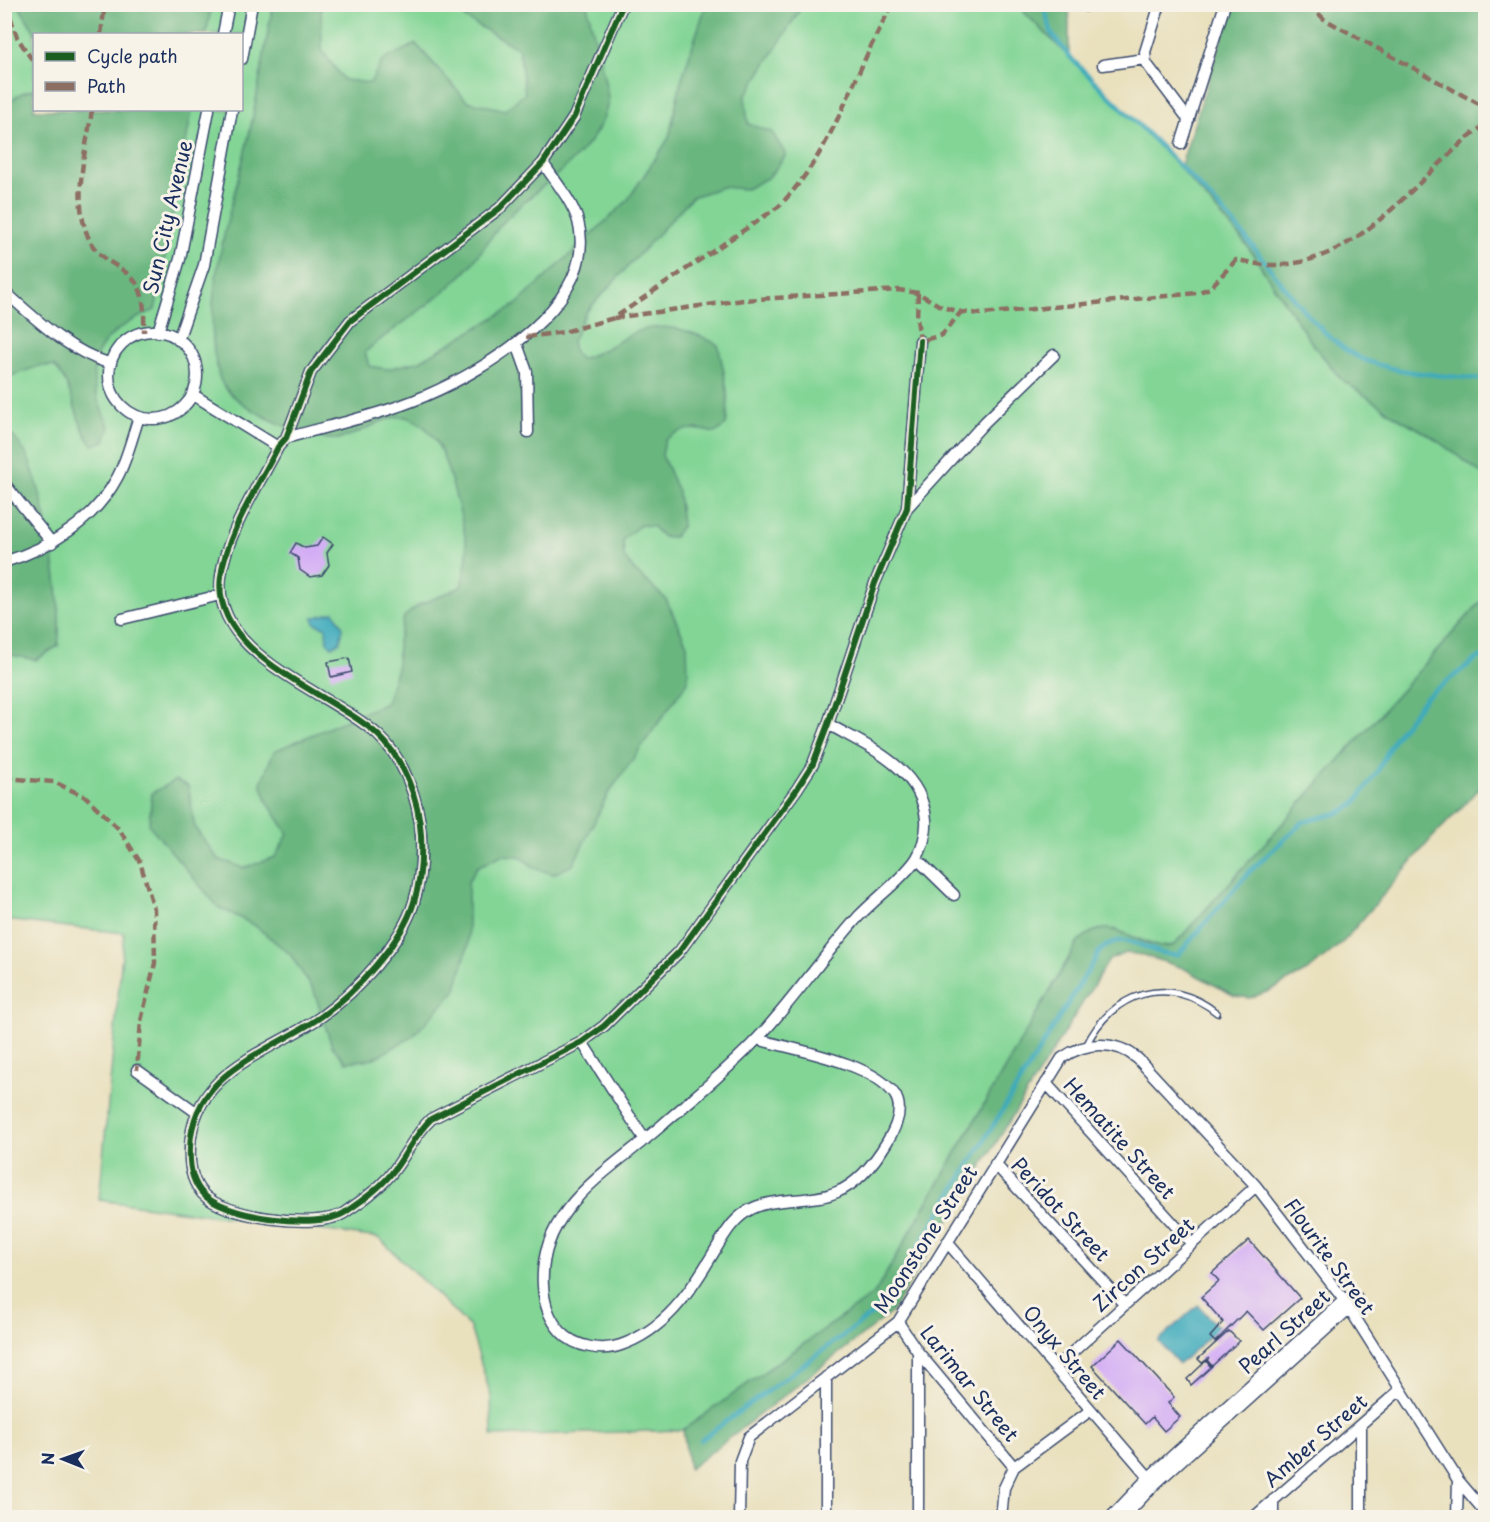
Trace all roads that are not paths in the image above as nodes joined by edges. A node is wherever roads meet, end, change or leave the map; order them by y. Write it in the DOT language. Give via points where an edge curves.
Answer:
graph roads {
  1 [pos="229,4"];
  2 [pos="252,4"];
  3 [pos="623,4"];
  4 [pos="1160,4"];
  5 [pos="1225,4"];
  6 [pos="223,33"];
  7 [pos="243,54"];
  8 [pos="1145,59"];
  9 [pos="1103,65"];
  10 [pos="209,111"];
  11 [pos="232,111"];
  12 [pos="1189,120"];
  13 [pos="1181,144"];
  14 [pos="543,163"];
  15 [pos="4,291"];
  16 [pos="158,332"];
  17 [pos="178,340"];
  18 [pos="920,341"];
  19 [pos="517,344"];
  20 [pos="1054,355"];
  21 [pos="111,364"];
  22 [pos="192,394"];
  23 [pos="139,417"];
  24 [pos="528,432"];
  25 [pos="286,438"];
  26 [pos="278,447"];
  27 [pos="4,483"];
  28 [pos="906,508"];
  29 [pos="51,543"];
  30 [pos="4,562"];
  31 [pos="220,594"];
  32 [pos="122,619"];
  33 [pos="828,724"];
  34 [pos="917,859"];
  35 [pos="954,895"];
  36 [pos="1217,1013"];
  37 [pos="757,1039"];
  38 [pos="582,1042"];
  39 [pos="1115,1046"];
  40 [pos="1085,1047"];
  41 [pos="137,1070"];
  42 [pos="1046,1083"];
  43 [pos="196,1112"];
  44 [pos="645,1140"];
  45 [pos="995,1164"];
  46 [pos="1256,1186"];
  47 [pos="947,1242"];
  48 [pos="1192,1244"];
  49 [pos="1125,1305"];
  50 [pos="1347,1305"];
  51 [pos="898,1322"];
  52 [pos="918,1352"];
  53 [pos="1055,1368"];
  54 [pos="826,1377"];
  55 [pos="1400,1390"];
  56 [pos="1090,1410"];
  57 [pos="1361,1424"];
  58 [pos="1014,1467"];
  59 [pos="1458,1480"];
  60 [pos="1151,1481"];
  61 [pos="1273,1500"];
  62 [pos="1485,1513"];
  63 [pos="739,1518"];
  64 [pos="826,1518"];
  65 [pos="918,1518"];
  66 [pos="1001,1518"];
  67 [pos="1110,1518"];
  68 [pos="1123,1518"];
  69 [pos="1253,1518"];
  70 [pos="1273,1518"];
  71 [pos="1361,1518"];
  72 [pos="1456,1518"];
  1 -- 6 [label="street"];
  2 -- 7 [label="street"];
  3 -- 14 [label="street" via="574,117"];
  4 -- 8 [label="street"];
  5 -- 12 [label="street"];
  8 -- 9 [label="street"];
  8 -- 12 [label="street"];
  10 -- 16 [label="street, Sun City Avenue" via="180,259"];
  11 -- 17 [label="street" via="204,265"];
  12 -- 13 [label="street"];
  14 -- 19 [label="street" via="578,220 579,257 573,277 555,307"];
  14 -- 25 [label="street" via="500,208 350,321 312,372"];
  15 -- 21 [label="street" via="52,334 89,357"];
  16 -- 17 [label="street"];
  16 -- 21 [label="street" via="129,338"];
  17 -- 22 [label="street" via="195,364"];
  18 -- 28 [label="street"];
  19 -- 24 [label="street" via="527,372"];
  19 -- 25 [label="street" via="424,396"];
  20 -- 28 [label="street" via="985,422"];
  21 -- 23 [label="street" via="112,392 123,407"];
  22 -- 23 [label="street" via="174,414 157,419"];
  22 -- 26 [label="street"];
  23 -- 29 [label="street" via="111,487 80,524"];
  25 -- 26 [label="street"];
  26 -- 31 [label="street" via="232,540 221,575"];
  27 -- 29 [label="street"];
  28 -- 33 [label="street" via="875,583"];
  29 -- 30 [label="street"];
  31 -- 32 [label="street"];
  31 -- 43 [label="street" via="240,637 256,652 362,722 396,758 417,808 421,859 414,904 402,928 359,982 324,1014 237,1066 220,1080"];
  33 -- 34 [label="street" via="890,759 912,780 926,820"];
  33 -- 38 [label="street" via="813,764 797,789 679,952"];
  34 -- 35 [label="street"];
  34 -- 37 [label="street" via="860,915"];
  36 -- 40 [label="lane" via="1190,995 1145,993 1108,1014"];
  37 -- 44 [label="street"];
  37 -- 44 [label="street" via="855,1067 879,1078 897,1097 899,1114 890,1137 876,1160 855,1182 836,1192 748,1210 725,1234 686,1296 658,1327 623,1345 608,1349 587,1347 564,1336 550,1318 542,1273 545,1253 556,1223 574,1198"];
  38 -- 43 [label="street" via="431,1119 391,1174 340,1216 320,1222 238,1211 202,1194 190,1159"];
  38 -- 44 [label="street"];
  39 -- 40 [label="street, Moonstone Street"];
  39 -- 46 [label="street, Flourite Street" via="1138,1059"];
  40 -- 42 [label="street, Moonstone Street" via="1062,1058"];
  41 -- 43 [label="street"];
  42 -- 45 [label="street, Moonstone Street"];
  42 -- 48 [label="street, Hematite Street"];
  45 -- 47 [label="street, Moonstone Street"];
  45 -- 49 [label="street, Peridot Street"];
  46 -- 48 [label="street, Zircon Street"];
  46 -- 50 [label="street, Flourite Street"];
  47 -- 51 [label="street, Moonstone Street"];
  47 -- 53 [label="street, Onyx Street"];
  48 -- 49 [label="street, Zircon Street"];
  49 -- 53 [label="street, Zircon Street"];
  50 -- 55 [label="street, Flourite Street"];
  50 -- 60 [label="street, Pearl Street"];
  51 -- 52 [label="street, Larimar Street"];
  51 -- 54 [label="street, Moonstone Street"];
  52 -- 58 [label="street, Larimar Street"];
  52 -- 65 [label="street"];
  53 -- 56 [label="street, Onyx Street"];
  54 -- 63 [label="street, Moonstone Street" via="744,1444"];
  54 -- 64 [label="street"];
  55 -- 57 [label="street, Amber Street"];
  55 -- 59 [label="street, Flourite Street"];
  56 -- 58 [label="street"];
  56 -- 60 [label="street, Onyx Street"];
  57 -- 61 [label="street, Amber Street"];
  57 -- 71 [label="street"];
  58 -- 66 [label="street" via="1004,1488"];
  59 -- 62 [label="street, Flourite Street"];
  59 -- 72 [label="street"];
  60 -- 67 [label="street, Pearl Street"];
  60 -- 68 [label="street, Pearl Street"];
  61 -- 69 [label="street, Amber Street"];
  61 -- 70 [label="street"];
}
